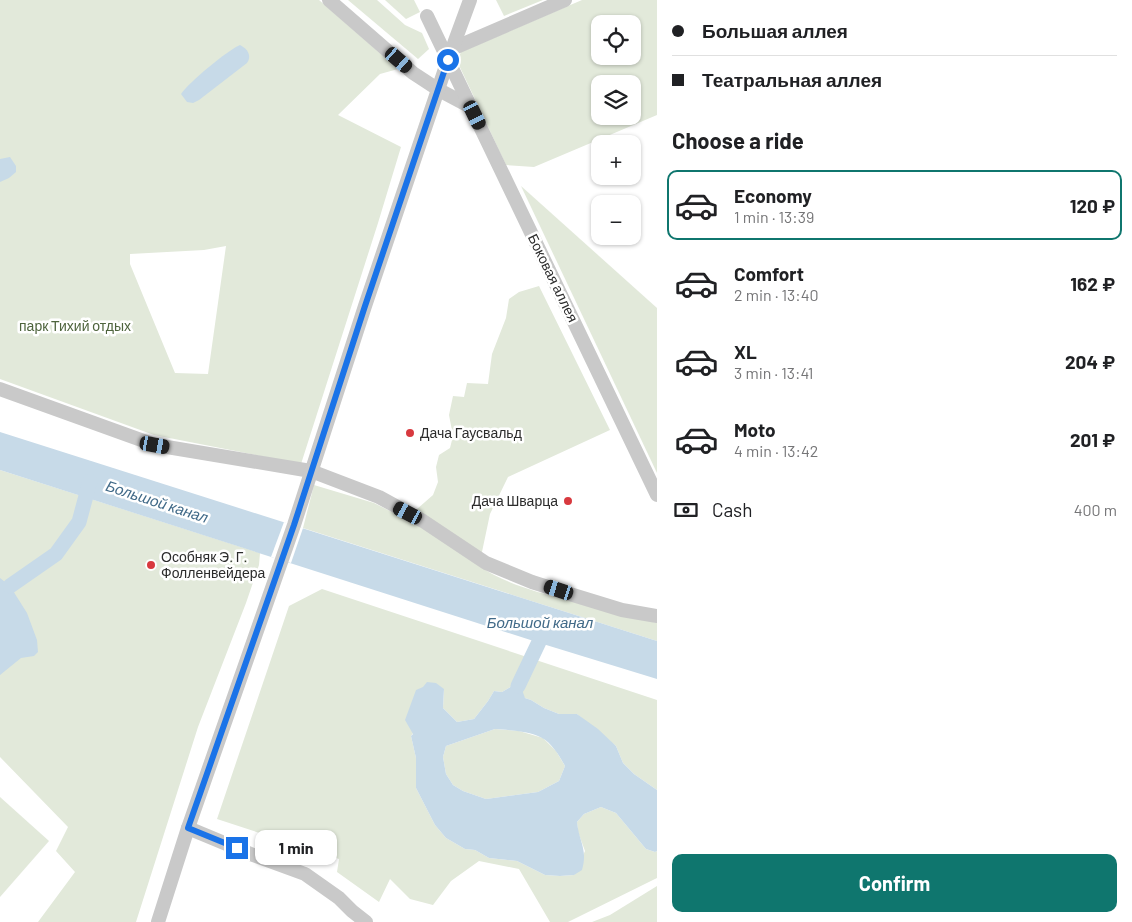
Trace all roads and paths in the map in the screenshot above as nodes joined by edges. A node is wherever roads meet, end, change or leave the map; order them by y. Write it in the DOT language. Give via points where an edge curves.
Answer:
graph roads {
  1 [pos="329,0"];
  2 [pos="470,0"];
  3 [pos="565,0"];
  4 [pos="427,16"];
  5 [pos="451,54"];
  6 [pos="439,90"];
  7 [pos="470,107"];
  8 [pos="0,389"];
  9 [pos="311,471"];
  10 [pos="657,495"];
  11 [pos="657,616"];
  12 [pos="188,828"];
  13 [pos="353,917"];
  14 [pos="158,922"];
  15 [pos="366,922"];
  1 -- 6 [label="street" via="413,73"];
  2 -- 5 [label="street"];
  3 -- 5 [label="street"];
  4 -- 5 [label="street, Боковая аллея" via="440,42"];
  5 -- 6 [label="street"];
  5 -- 7 [label="street, Боковая аллея"];
  6 -- 7 [label="street"];
  6 -- 9 [label="street"];
  7 -- 10 [label="street, Боковая аллея"];
  8 -- 9 [label="street" via="155,445"];
  9 -- 11 [label="street" via="379,497 423,521 486,563 532,582 622,610"];
  9 -- 12 [label="street"];
  12 -- 13 [label="street" via="305,874 339,898"];
  12 -- 14 [label="street"];
  13 -- 15 [label="street"];
}
